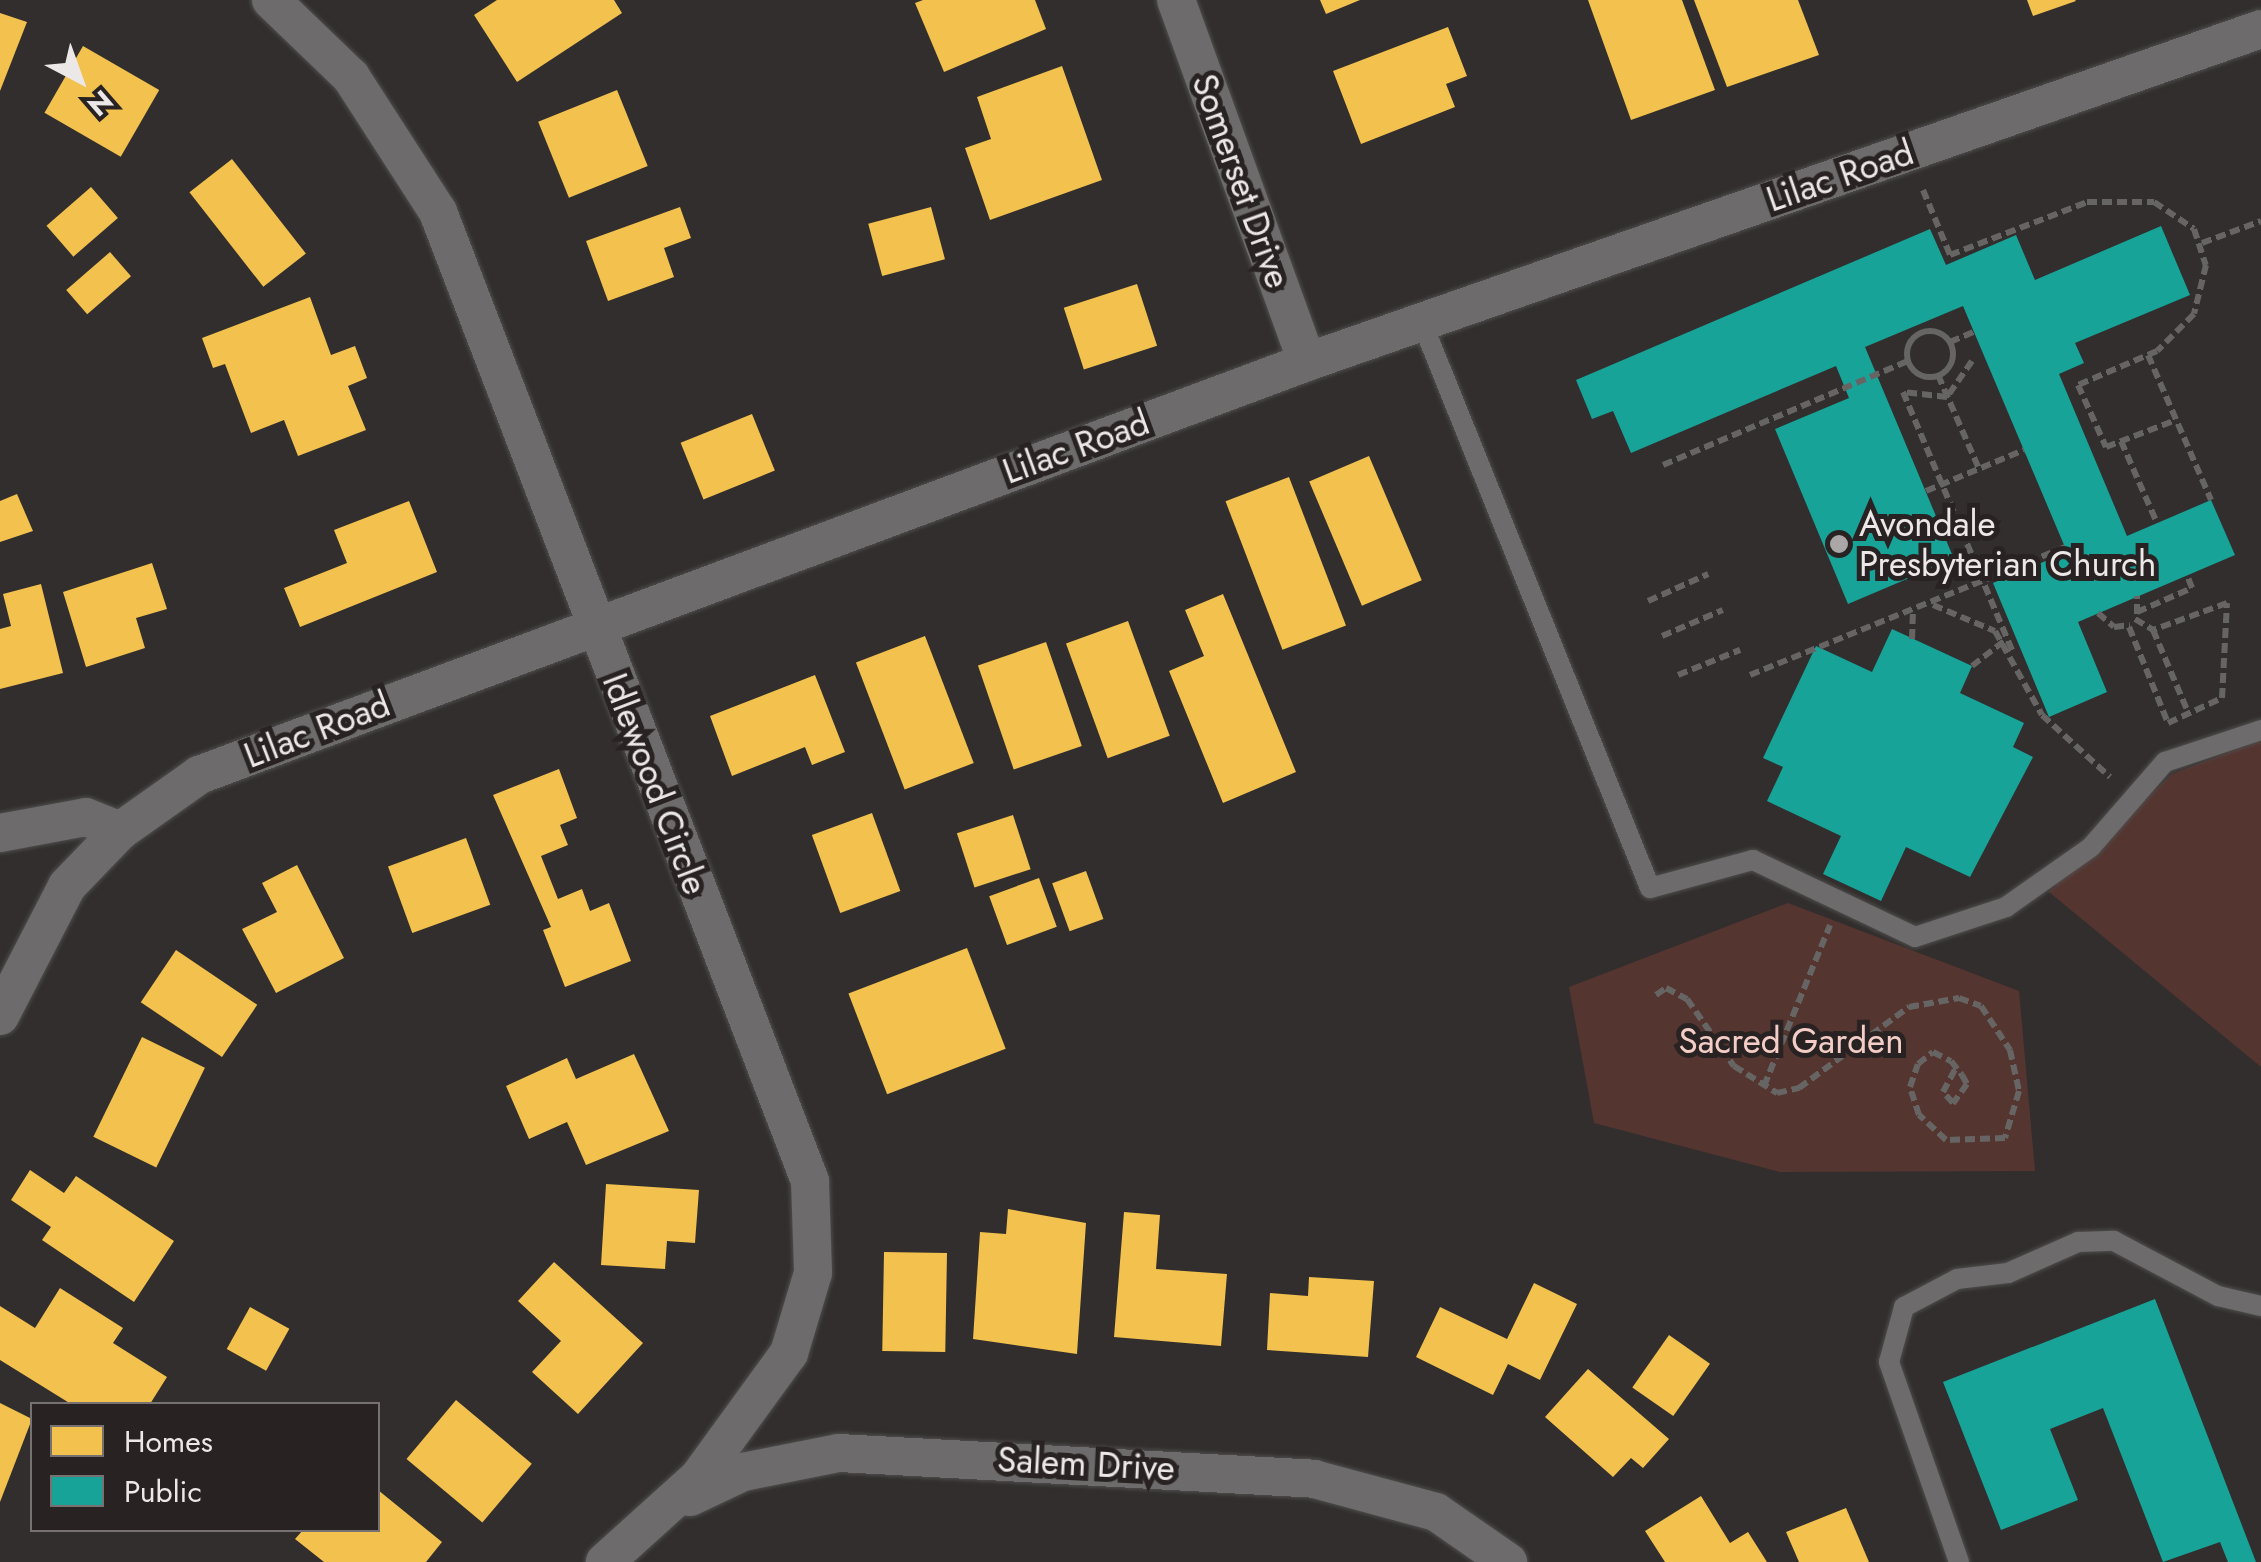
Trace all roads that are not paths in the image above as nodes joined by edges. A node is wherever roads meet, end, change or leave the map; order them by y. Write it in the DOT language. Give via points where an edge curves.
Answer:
graph roads {
  1 [pos="271,0"];
  2 [pos="1176,0"];
  3 [pos="2261,30"];
  4 [pos="1423,325"];
  5 [pos="1307,362"];
  6 [pos="591,624"];
  7 [pos="2261,730"];
  8 [pos="120,830"];
  9 [pos="0,833"];
  10 [pos="0,1016"];
  11 [pos="2261,1306"];
  12 [pos="656,1516"];
  13 [pos="605,1562"];
  14 [pos="1508,1562"];
  15 [pos="1959,1562"];
  1 -- 6 [label="street, Idlewood Circle" via="351,78 430,197"];
  2 -- 5 [label="street, Somerset Drive"];
  3 -- 4 [label="street, Lilac Road"];
  4 -- 5 [label="street, Lilac Road"];
  4 -- 7 [label="lane" via="1650,888 1753,860 1915,937 2006,907 2090,847 2165,762"];
  5 -- 6 [label="street, Lilac Road"];
  6 -- 8 [label="street, Lilac Road" via="199,775"];
  6 -- 12 [label="street, Idlewood Circle" via="810,1182 816,1242 789,1354 749,1419"];
  8 -- 9 [label="street" via="86,817"];
  8 -- 10 [label="street, Lilac Road" via="67,886"];
  11 -- 15 [label="lane" via="2218,1296 2114,1241 2078,1242 2008,1273 1957,1280 1904,1308 1890,1362"];
  12 -- 13 [label="street, Idlewood Circle"];
  12 -- 14 [label="street, Salem Drive" via="743,1472 840,1453 1132,1465 1378,1490 1436,1512"];
}
